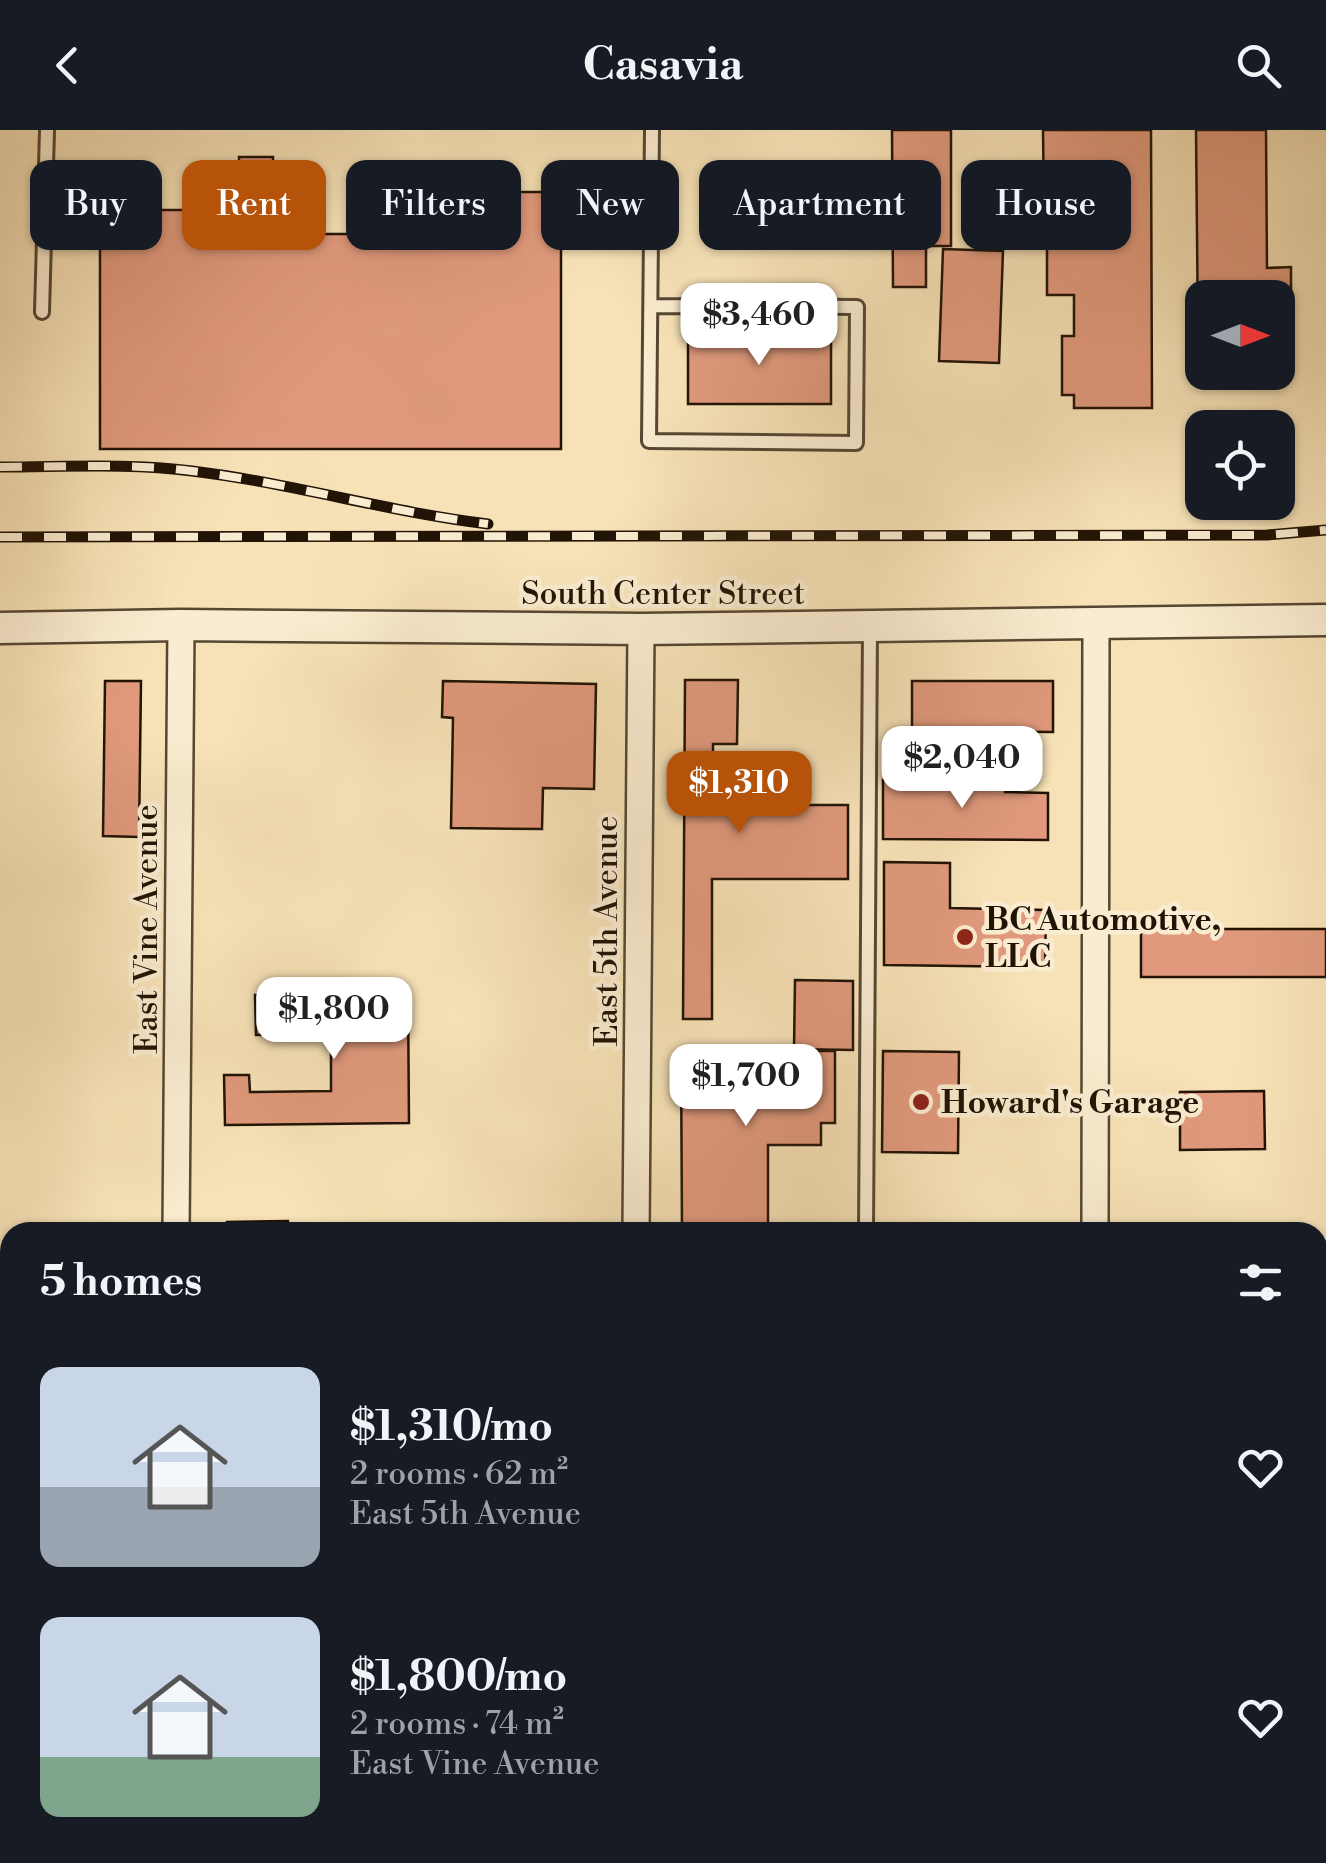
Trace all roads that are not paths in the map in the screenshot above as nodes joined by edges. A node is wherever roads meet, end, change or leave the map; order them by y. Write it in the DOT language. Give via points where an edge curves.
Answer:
graph roads {
  1 [pos="46,130"];
  2 [pos="652,130"];
  3 [pos="652,306"];
  4 [pos="42,312"];
  5 [pos="1326,620"];
  6 [pos="1096,624"];
  7 [pos="181,626"];
  8 [pos="0,628"];
  9 [pos="870,628"];
  10 [pos="641,630"];
  11 [pos="176,1222"];
  12 [pos="636,1222"];
  13 [pos="866,1222"];
  14 [pos="1095,1222"];
  1 -- 4 [label="lane"];
  2 -- 3 [label="lane"];
  3 -- 3 [label="lane" via="649,441 856,443 857,307"];
  5 -- 6 [label="street, South Center Street"];
  6 -- 9 [label="street, South Center Street"];
  6 -- 14 [label="street"];
  7 -- 8 [label="street, South Center Street"];
  7 -- 10 [label="street, South Center Street"];
  7 -- 11 [label="street, East Vine Avenue"];
  9 -- 10 [label="street, South Center Street"];
  9 -- 13 [label="lane"];
  10 -- 12 [label="street, East 5th Avenue"];
}
